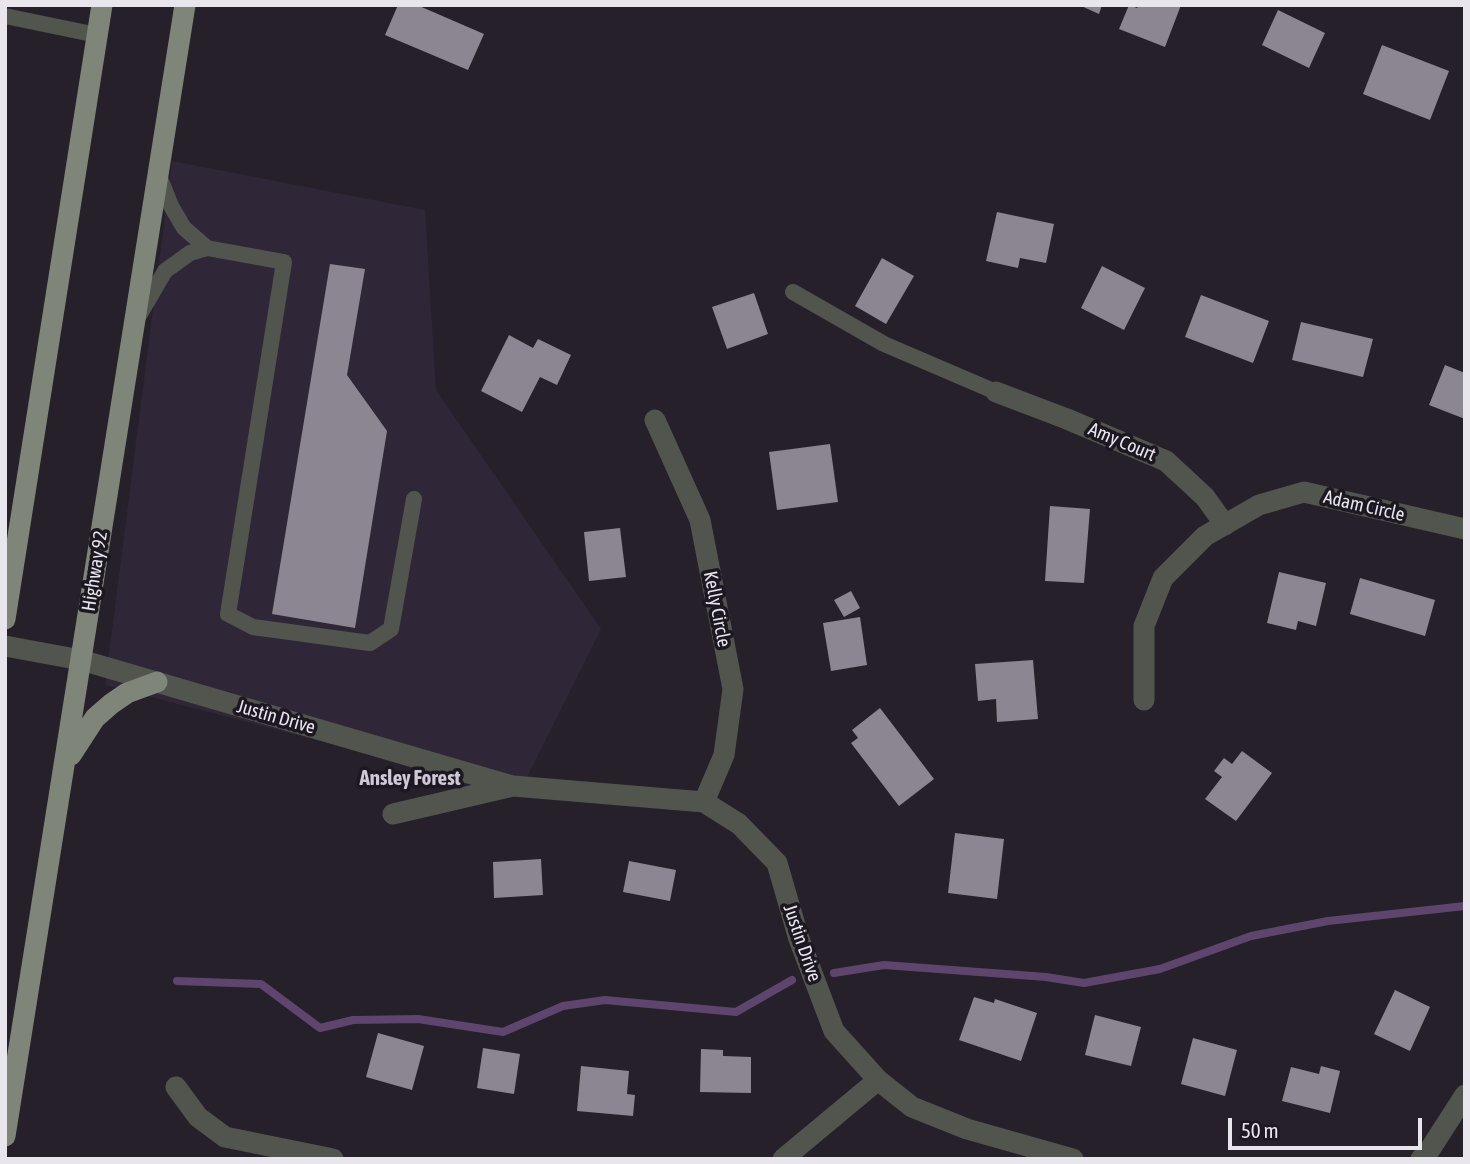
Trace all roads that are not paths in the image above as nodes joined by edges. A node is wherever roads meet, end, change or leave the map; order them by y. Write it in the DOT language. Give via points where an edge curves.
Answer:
graph roads {
  1 [pos="102,5"];
  2 [pos="185,5"];
  3 [pos="5,16"];
  4 [pos="97,35"];
  5 [pos="158,174"];
  6 [pos="207,248"];
  7 [pos="793,292"];
  8 [pos="134,326"];
  9 [pos="996,393"];
  10 [pos="655,420"];
  11 [pos="414,499"];
  12 [pos="1225,525"];
  13 [pos="1465,529"];
  14 [pos="18,539"];
  15 [pos="5,561"];
  16 [pos="5,619"];
  17 [pos="5,646"];
  18 [pos="80,660"];
  19 [pos="158,682"];
  20 [pos="1144,700"];
  21 [pos="62,777"];
  22 [pos="513,786"];
  23 [pos="704,803"];
  24 [pos="393,814"];
  25 [pos="878,1080"];
  26 [pos="176,1087"];
  27 [pos="1465,1095"];
  28 [pos="5,1136"];
  29 [pos="333,1159"];
  30 [pos="783,1159"];
  31 [pos="1073,1159"];
  32 [pos="1421,1159"];
  1 -- 4 [label="main road"];
  2 -- 5 [label="main road, Highway 92"];
  3 -- 4 [label="lane"];
  4 -- 14 [label="main road"];
  5 -- 6 [label="lane" via="184,228"];
  5 -- 8 [label="main road, Highway 92"];
  6 -- 8 [label="lane" via="190,253 165,271"];
  6 -- 11 [label="lane" via="284,262 228,614 253,627 370,643 391,629"];
  7 -- 9 [label="lane" via="884,344"];
  8 -- 18 [label="main road, Highway 92"];
  9 -- 12 [label="street, Amy Court" via="1166,461 1205,497"];
  10 -- 23 [label="street, Kelly Circle" via="700,520 733,689 724,755"];
  12 -- 13 [label="street, Adam Circle" via="1259,505 1304,492"];
  12 -- 20 [label="street, Adam Circle" via="1205,537 1163,578 1144,626"];
  14 -- 15 [label="main road"];
  14 -- 16 [label="main road"];
  17 -- 18 [label="street, Justin Drive"];
  18 -- 19 [label="street, Justin Drive"];
  18 -- 21 [label="main road, Highway 92"];
  19 -- 21 [label="main road" via="127,693 95,718"];
  19 -- 22 [label="street, Justin Drive"];
  21 -- 28 [label="main road, Highway 92"];
  22 -- 23 [label="street, Justin Drive"];
  22 -- 24 [label="street, Justin Drive"];
  23 -- 25 [label="street, Justin Drive" via="739,824 778,863 799,939 834,1031"];
  25 -- 30 [label="street"];
  25 -- 31 [label="street, Justin Drive" via="912,1107 967,1129"];
  26 -- 29 [label="street" via="198,1117 225,1137"];
  27 -- 32 [label="street"];
}
